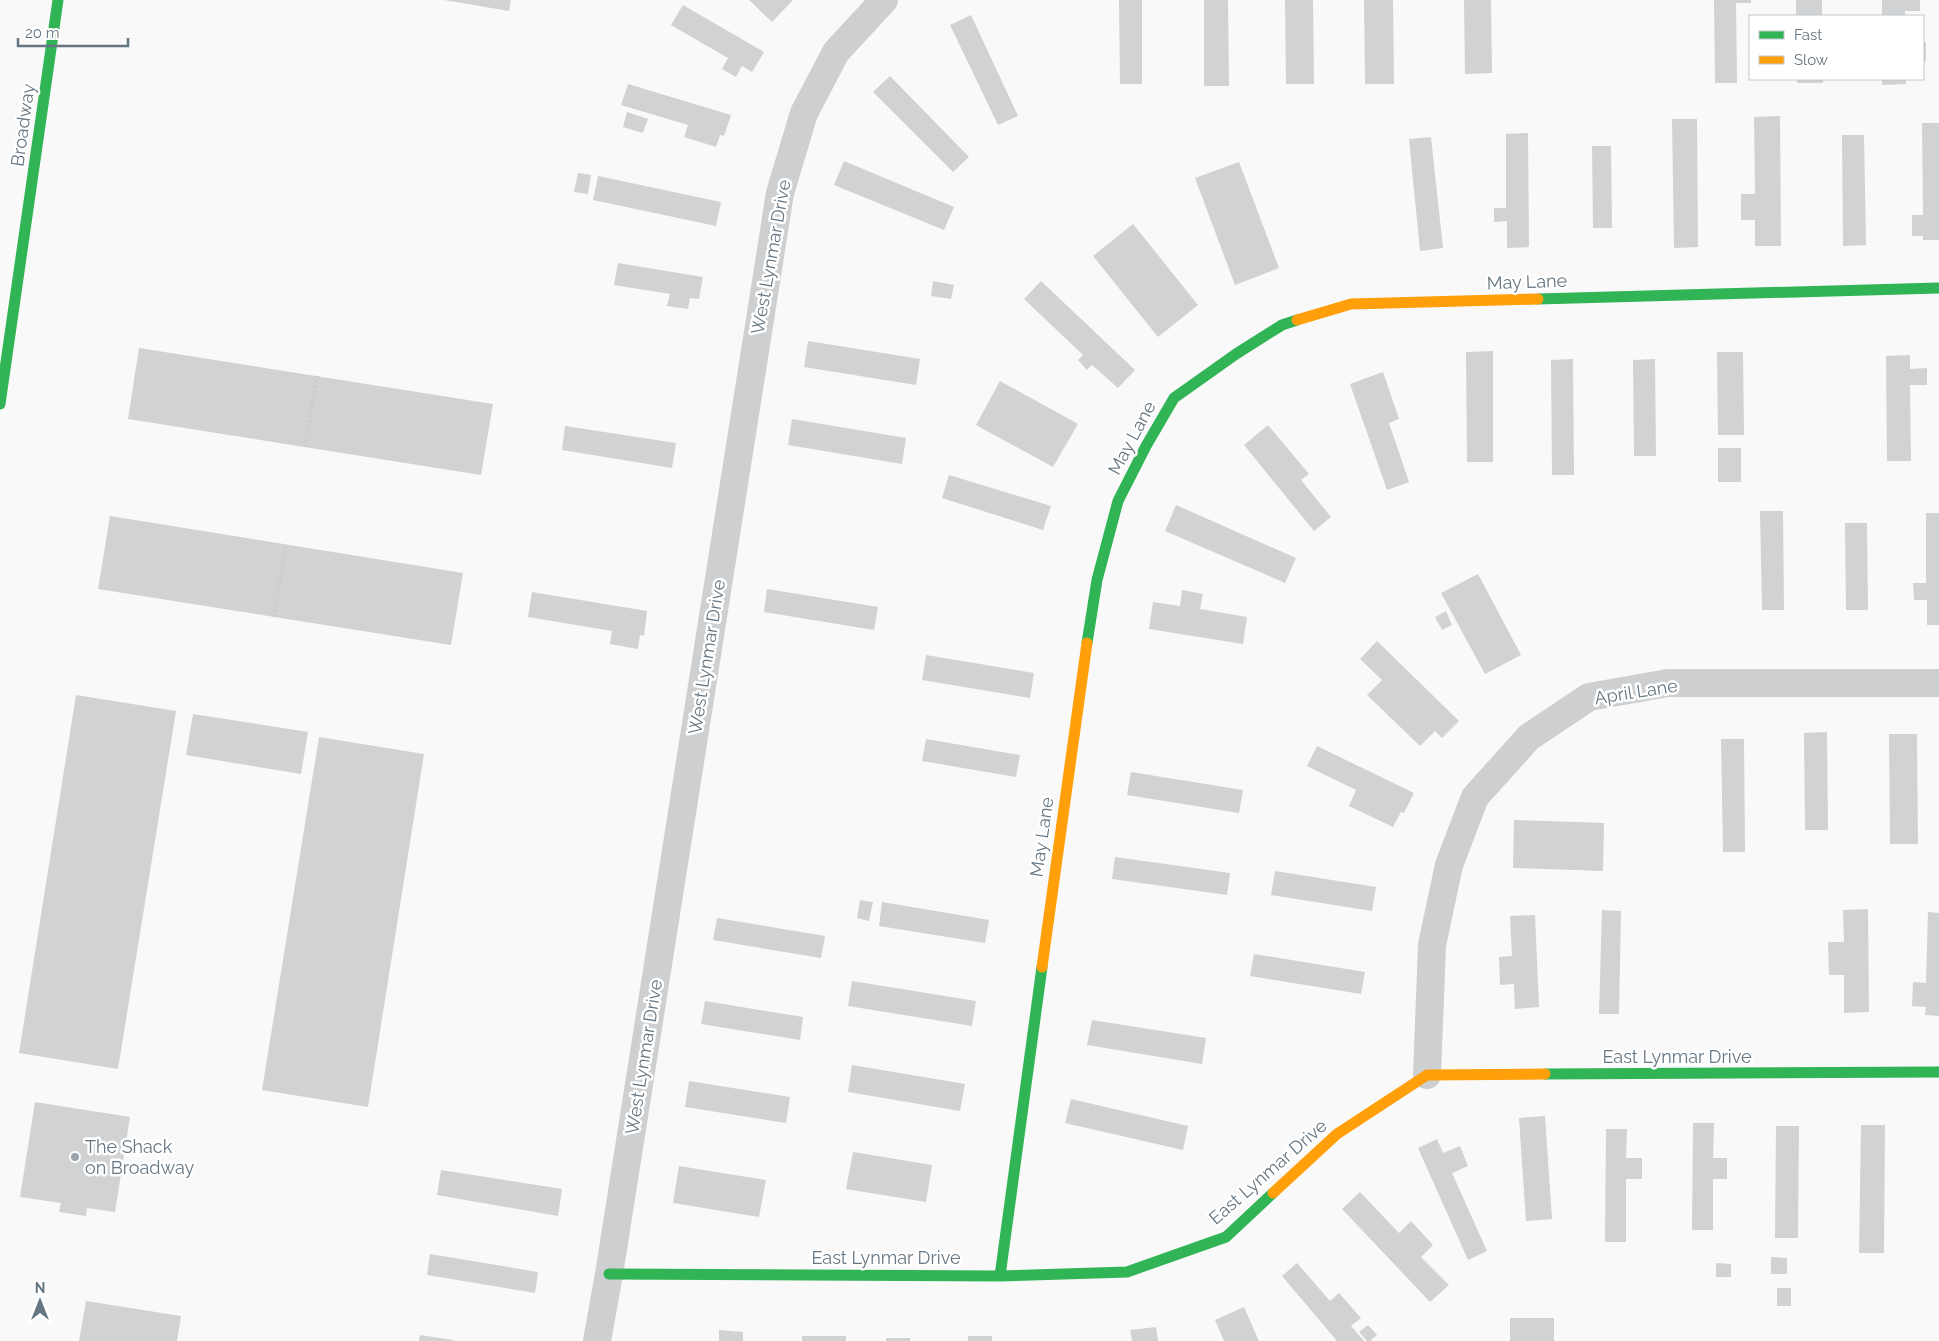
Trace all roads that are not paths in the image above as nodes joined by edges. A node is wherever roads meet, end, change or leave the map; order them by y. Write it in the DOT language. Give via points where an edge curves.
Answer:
graph roads {
  1 [pos="58,0"];
  2 [pos="884,0"];
  3 [pos="1939,288"];
  4 [pos="0,404"];
  5 [pos="1939,683"];
  6 [pos="1939,1072"];
  7 [pos="1426,1075"];
  8 [pos="609,1274"];
  9 [pos="1000,1276"];
  10 [pos="597,1341"];
  1 -- 4 [label="street, Broadway"];
  2 -- 8 [label="street, West Lynmar Drive" via="836,52 804,113 780,193"];
  3 -- 9 [label="street, May Lane" via="1351,304 1282,325 1174,398 1118,501 1097,580"];
  5 -- 7 [label="street, April Lane" via="1668,683 1589,697 1529,737 1475,798 1449,865 1432,945"];
  6 -- 7 [label="street, East Lynmar Drive"];
  7 -- 9 [label="street, East Lynmar Drive" via="1338,1134 1226,1237 1127,1272"];
  8 -- 9 [label="street, East Lynmar Drive"];
  8 -- 10 [label="street, West Lynmar Drive"];
}
